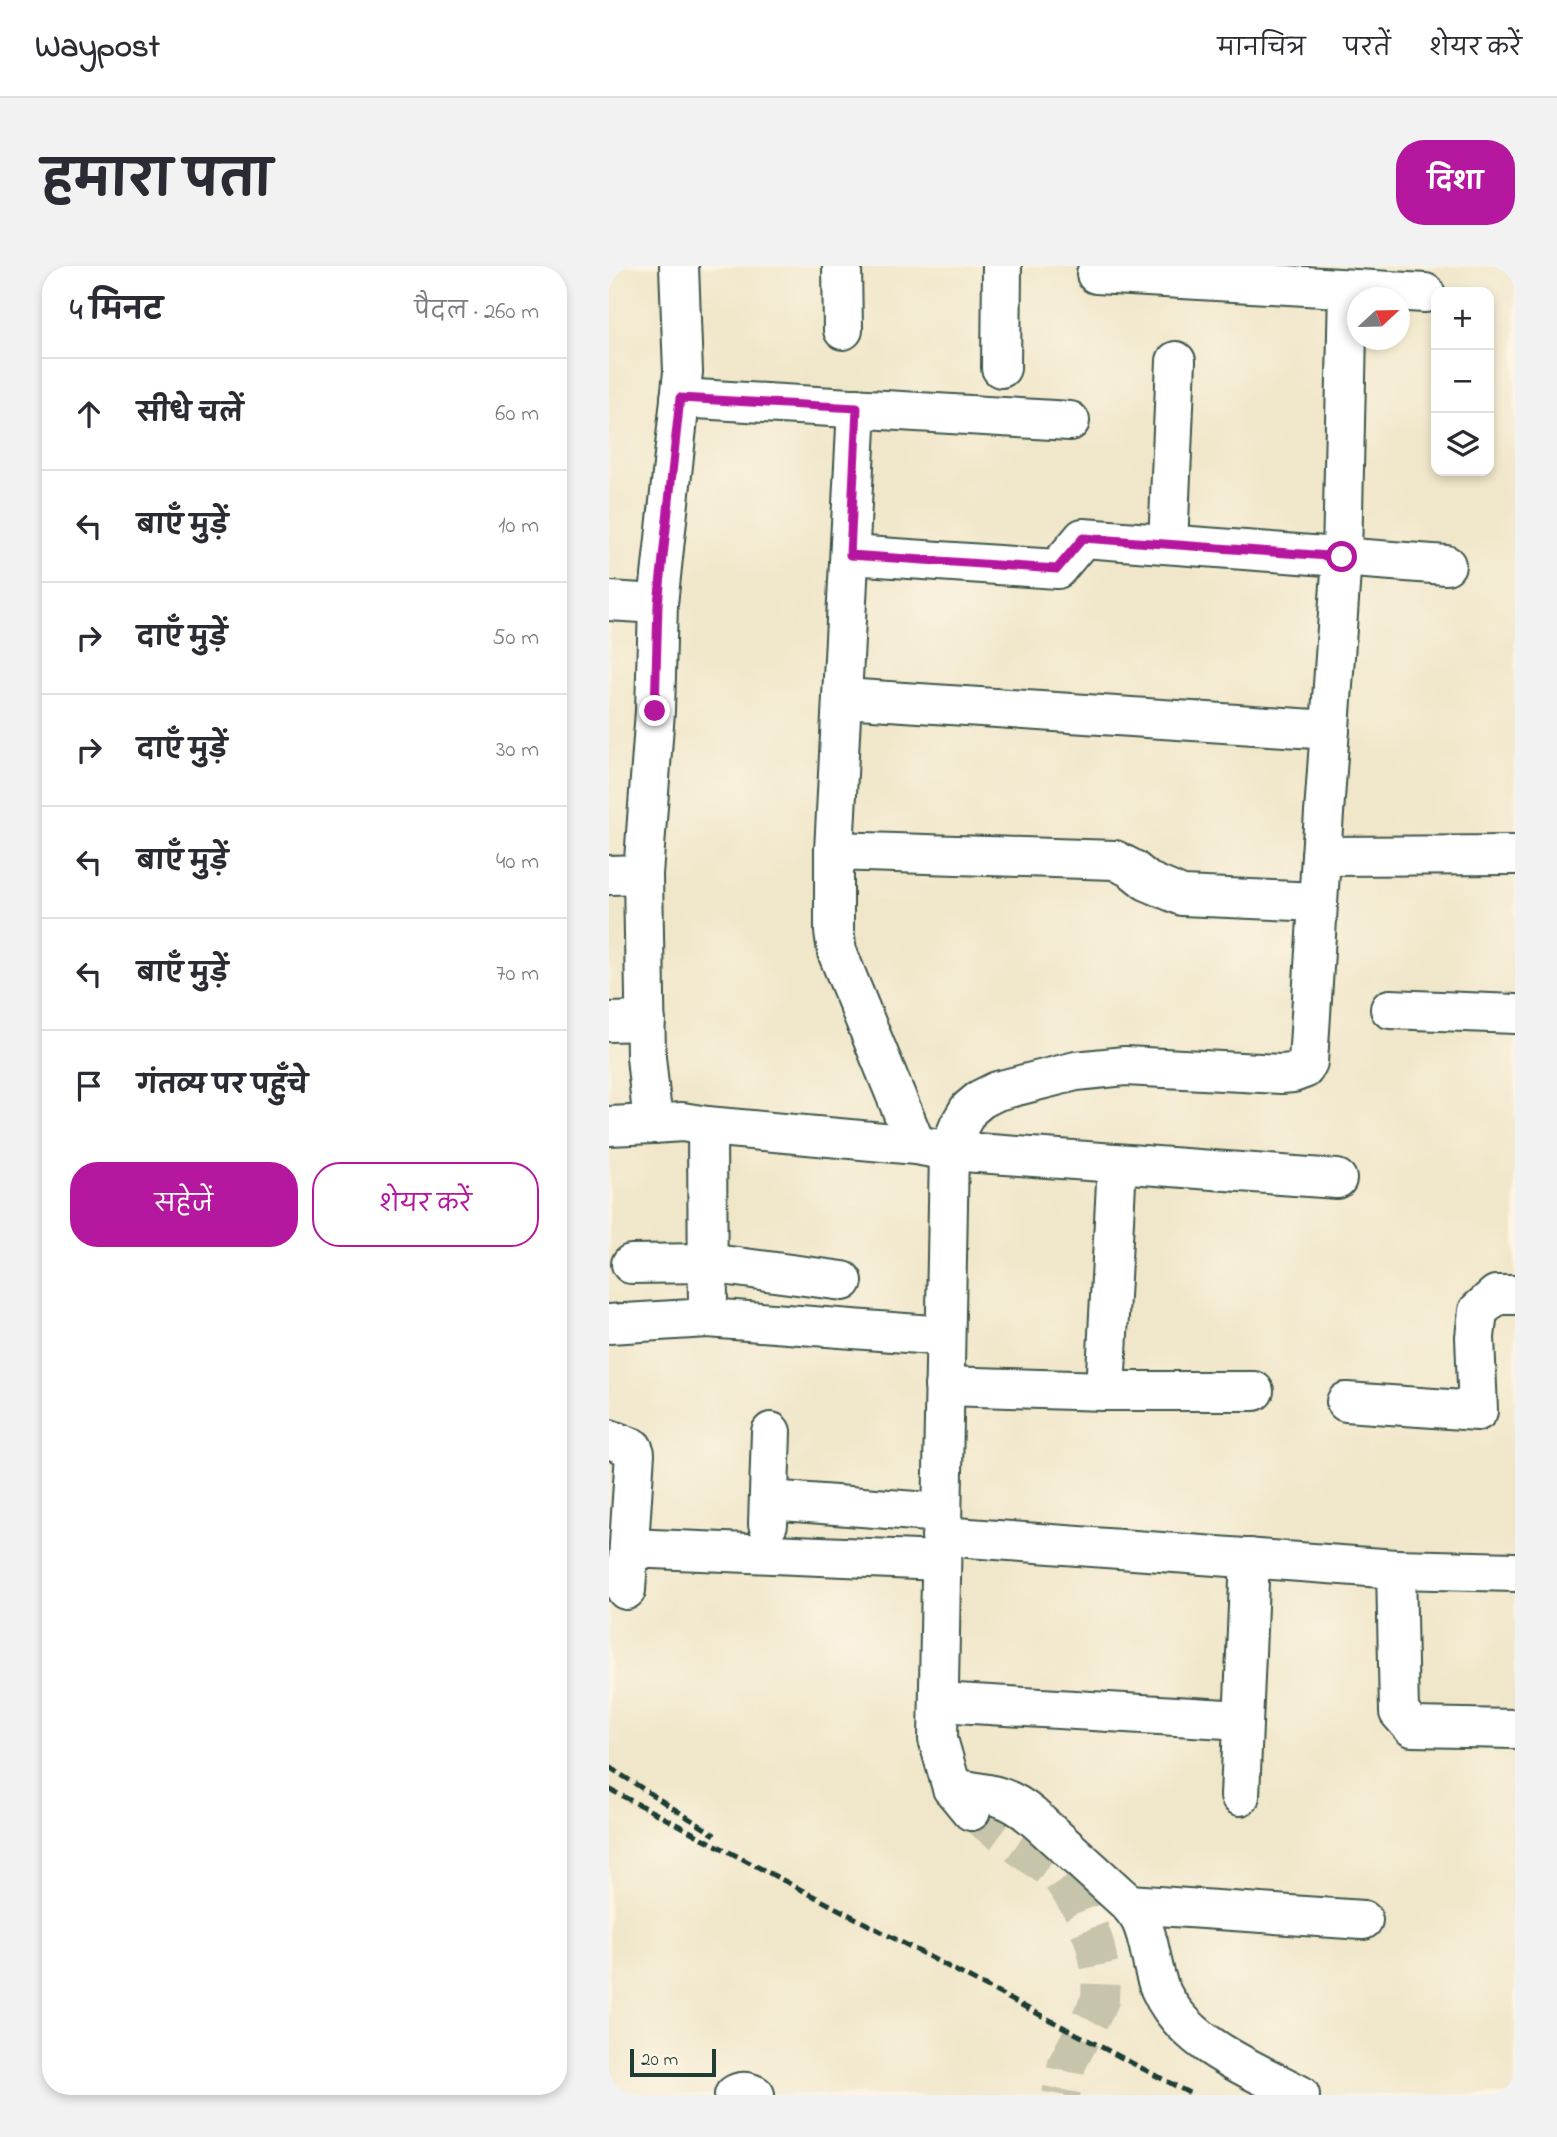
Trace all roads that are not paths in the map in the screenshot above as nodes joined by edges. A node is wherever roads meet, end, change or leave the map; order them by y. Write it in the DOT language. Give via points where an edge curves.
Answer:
graph roads {
  1 [pos="679,266"];
  2 [pos="842,266"];
  3 [pos="1002,266"];
  4 [pos="1095,274"];
  5 [pos="1250,275"];
  6 [pos="1347,289"];
  7 [pos="1410,292"];
  8 [pos="1425,293"];
  9 [pos="843,330"];
  10 [pos="1347,334"];
  11 [pos="1176,361"];
  12 [pos="1001,368"];
  13 [pos="680,398"];
  14 [pos="857,408"];
  15 [pos="1070,421"];
  16 [pos="1168,544"];
  17 [pos="850,555"];
  18 [pos="1342,557"];
  19 [pos="1447,565"];
  20 [pos="609,601"];
  21 [pos="658,604"];
  22 [pos="843,698"];
  23 [pos="1330,730"];
  24 [pos="834,851"];
  25 [pos="1515,855"];
  26 [pos="1321,856"];
  27 [pos="626,874"];
  28 [pos="1318,902"];
  29 [pos="1390,1009"];
  30 [pos="1515,1014"];
  31 [pos="627,1021"];
  32 [pos="653,1124"];
  33 [pos="609,1126"];
  34 [pos="707,1126"];
  35 [pos="932,1148"];
  36 [pos="1117,1164"];
  37 [pos="1337,1179"];
  38 [pos="707,1263"];
  39 [pos="620,1264"];
  40 [pos="843,1281"];
  41 [pos="1515,1294"];
  42 [pos="708,1318"];
  43 [pos="621,1323"];
  44 [pos="945,1336"];
  45 [pos="944,1386"];
  46 [pos="1105,1391"];
  47 [pos="1254,1391"];
  48 [pos="1346,1402"];
  49 [pos="771,1432"];
  50 [pos="609,1439"];
  51 [pos="769,1500"];
  52 [pos="942,1537"];
  53 [pos="629,1548"];
  54 [pos="767,1554"];
  55 [pos="1250,1558"];
  56 [pos="1396,1569"];
  57 [pos="1515,1572"];
  58 [pos="626,1590"];
  59 [pos="939,1702"];
  60 [pos="1243,1720"];
  61 [pos="1515,1728"];
  62 [pos="1240,1796"];
  63 [pos="1129,1904"];
  64 [pos="1363,1920"];
  65 [pos="734,2095"];
  66 [pos="755,2095"];
  67 [pos="1300,2095"];
  1 -- 13 [label="street"];
  2 -- 9 [label="street"];
  3 -- 12 [label="street"];
  4 -- 5 [label="street"];
  5 -- 6 [label="street"];
  7 -- 8 [label="street"];
  10 -- 18 [label="street"];
  11 -- 16 [label="street"];
  13 -- 14 [label="street"];
  13 -- 21 [label="street"];
  14 -- 15 [label="street"];
  14 -- 17 [label="street"];
  16 -- 17 [label="street" via="1083,538 1057,569"];
  16 -- 18 [label="street"];
  17 -- 22 [label="street"];
  18 -- 19 [label="street"];
  18 -- 23 [label="street"];
  20 -- 21 [label="street"];
  21 -- 27 [label="street" via="655,711"];
  22 -- 23 [label="street"];
  22 -- 24 [label="street"];
  23 -- 26 [label="street"];
  24 -- 28 [label="street" via="1115,860 1182,896"];
  24 -- 35 [label="street" via="837,952"];
  25 -- 26 [label="street"];
  26 -- 28 [label="street"];
  27 -- 31 [label="street"];
  28 -- 35 [label="street" via="1304,1069 1281,1074 1125,1066 1076,1070 981,1099 959,1126"];
  29 -- 30 [label="street"];
  31 -- 32 [label="street" via="646,1057"];
  32 -- 33 [label="street"];
  32 -- 34 [label="street"];
  34 -- 35 [label="street"];
  34 -- 38 [label="street"];
  35 -- 36 [label="street"];
  35 -- 44 [label="street"];
  36 -- 37 [label="street"];
  36 -- 46 [label="street"];
  38 -- 39 [label="street"];
  38 -- 40 [label="street"];
  38 -- 42 [label="street"];
  39 -- 43 [label="street"];
  41 -- 48 [label="street" via="1496,1295 1478,1311 1478,1410"];
  42 -- 43 [label="street"];
  42 -- 44 [label="street"];
  44 -- 45 [label="street"];
  45 -- 46 [label="street"];
  45 -- 52 [label="street"];
  46 -- 47 [label="street"];
  49 -- 51 [label="street"];
  50 -- 53 [label="street" via="624,1443 635,1453"];
  51 -- 52 [label="street"];
  51 -- 54 [label="street"];
  52 -- 54 [label="street"];
  52 -- 55 [label="street"];
  52 -- 59 [label="street"];
  53 -- 54 [label="street"];
  53 -- 58 [label="street"];
  55 -- 56 [label="street"];
  55 -- 60 [label="street"];
  56 -- 57 [label="street"];
  56 -- 61 [label="street" via="1399,1712 1412,1727"];
  59 -- 60 [label="street"];
  59 -- 63 [label="street" via="938,1739 962,1800 1001,1797 1016,1803"];
  60 -- 62 [label="street"];
  63 -- 64 [label="street"];
  63 -- 67 [label="street" via="1147,1937 1160,1989 1189,2030 1209,2047"];
  65 -- 66 [label="street" via="748,2091"];
}
